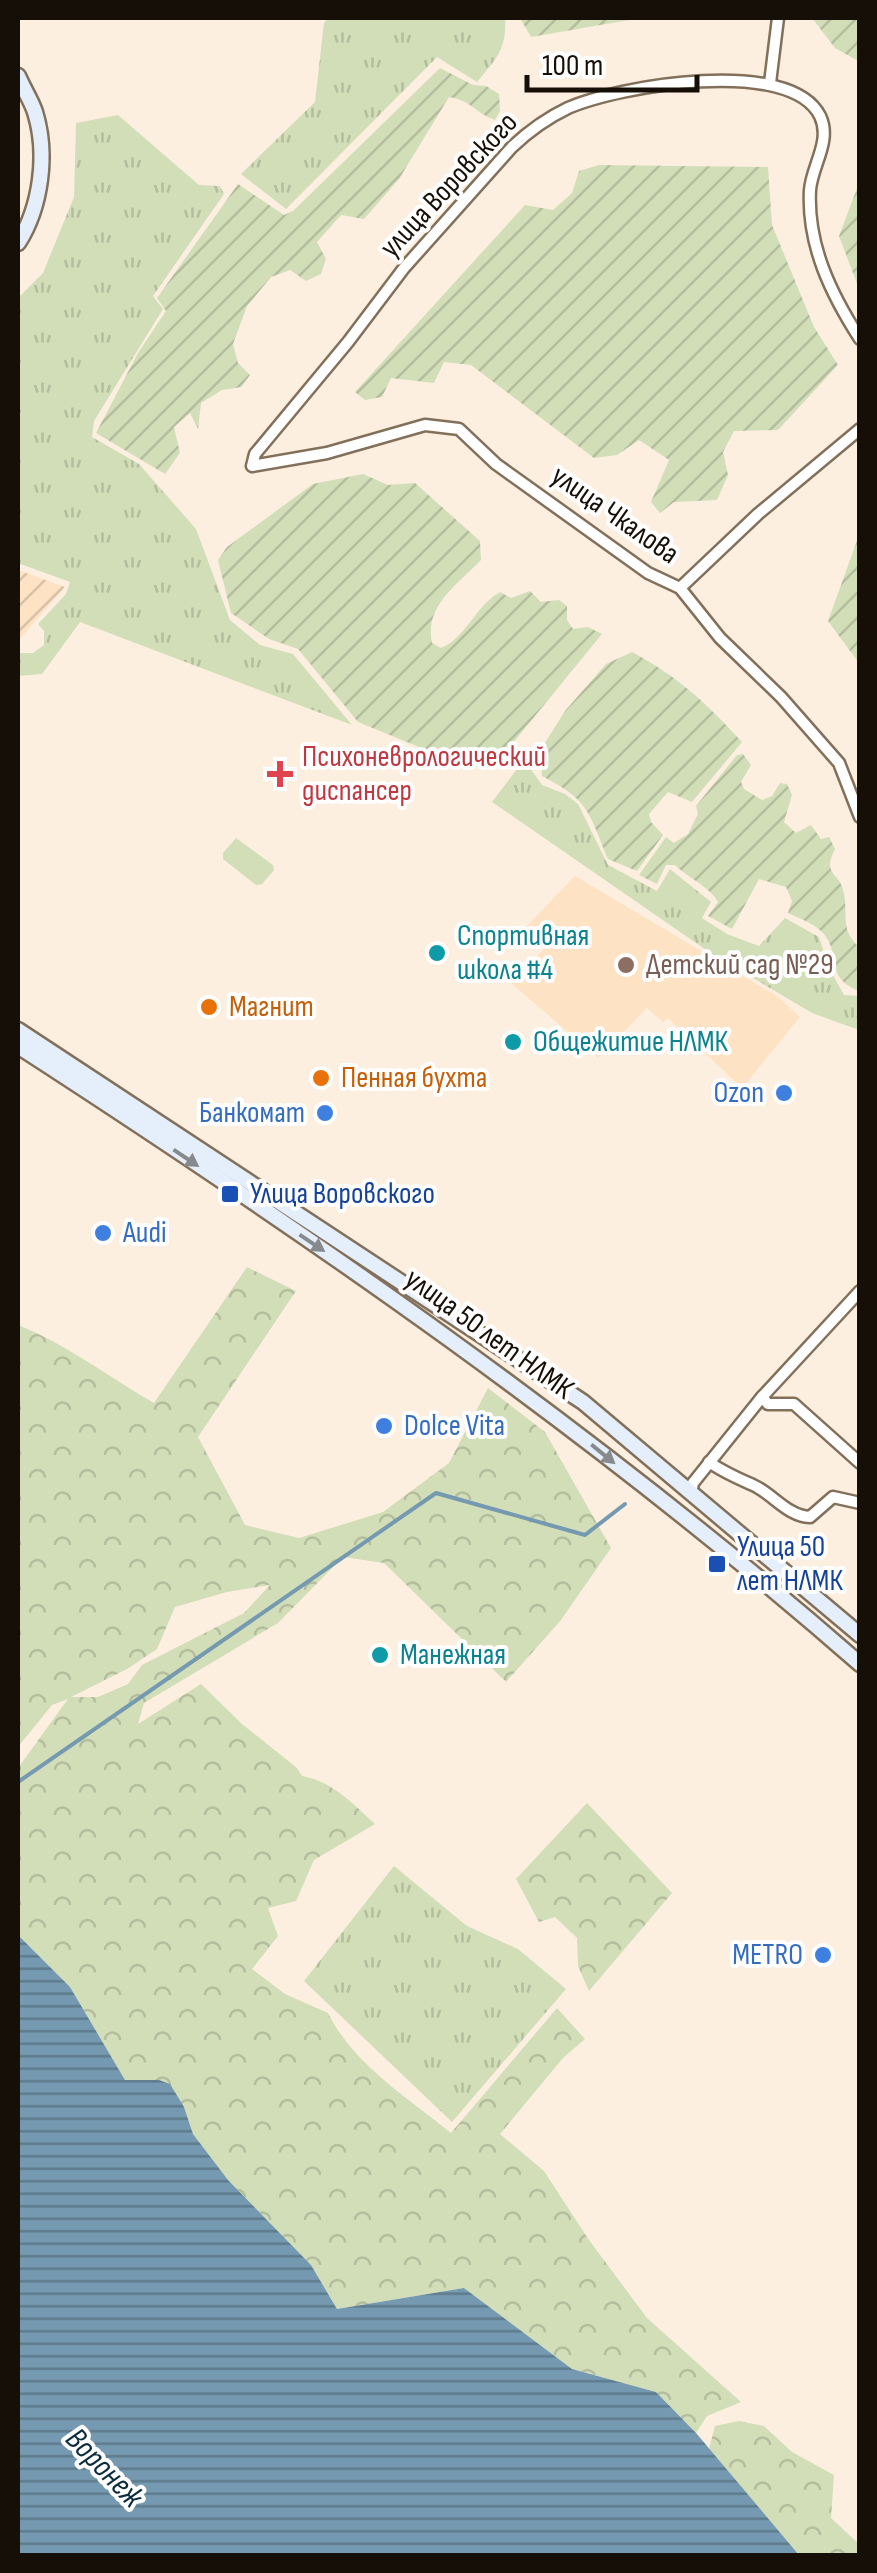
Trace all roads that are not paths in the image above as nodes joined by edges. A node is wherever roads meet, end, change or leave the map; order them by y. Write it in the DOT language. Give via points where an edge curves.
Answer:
graph roads {
  1 [pos="778,18"];
  2 [pos="18,76"];
  3 [pos="770,84"];
  4 [pos="18,243"];
  5 [pos="860,339"];
  6 [pos="860,429"];
  7 [pos="252,466"];
  8 [pos="680,588"];
  9 [pos="860,817"];
  10 [pos="18,1030"];
  11 [pos="18,1046"];
  12 [pos="72,1074"];
  13 [pos="860,1291"];
  14 [pos="762,1397"];
  15 [pos="708,1462"];
  16 [pos="860,1463"];
  17 [pos="692,1493"];
  18 [pos="860,1503"];
  19 [pos="855,1631"];
  20 [pos="860,1664"];
  1 -- 3 [label="street"];
  2 -- 4 [label="main road" via="35,112 42,155 38,197"];
  3 -- 5 [label="street, улица Воровского" via="798,96 821,118 825,139 810,187 813,231 827,281"];
  3 -- 7 [label="street, улица Воровского" via="627,89 567,108 529,131 404,268"];
  6 -- 8 [label="street"];
  7 -- 8 [label="street, улица Чкалова" via="425,426 458,430 648,573"];
  8 -- 9 [label="street, улица Чкалова" via="840,763"];
  10 -- 12 [label="main road, улица 50 лет НЛМК"];
  11 -- 12 [label="main road, улица 50 лет НЛМК"];
  12 -- 17 [label="main road, улица 50 лет НЛМК" via="320,1226 582,1402"];
  12 -- 20 [label="main road, улица 50 лет НЛМК, one-way" via="570,1426"];
  13 -- 14 [label="street"];
  14 -- 15 [label="street"];
  14 -- 16 [label="street" via="768,1404 794,1404"];
  15 -- 17 [label="street"];
  15 -- 18 [label="street" via="798,1516 810,1517 833,1497"];
  17 -- 19 [label="main road, улица 50 лет НЛМК"];
}
